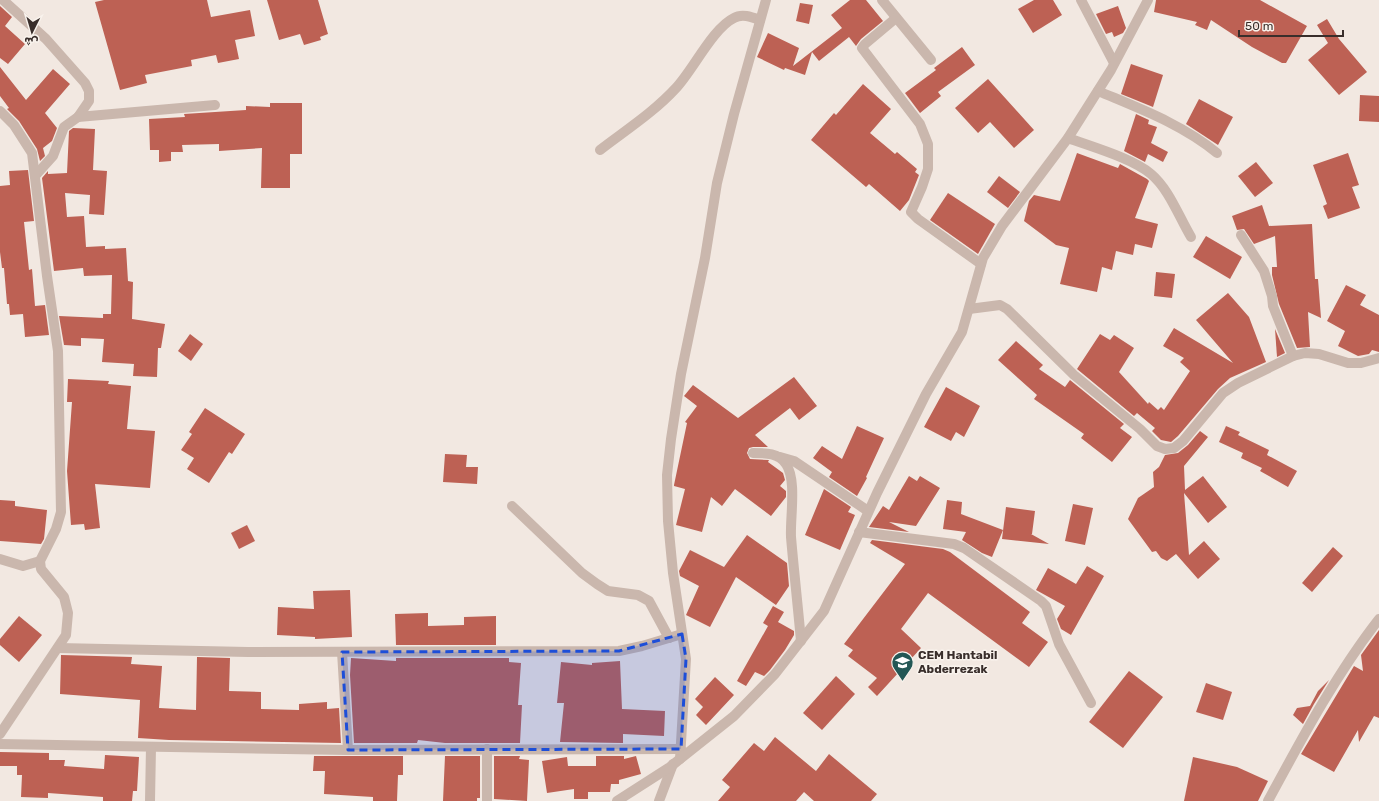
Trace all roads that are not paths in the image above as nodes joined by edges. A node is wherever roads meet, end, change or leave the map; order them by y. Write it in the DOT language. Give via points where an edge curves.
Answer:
graph roads {
  1 [pos="3,0"];
  2 [pos="766,0"];
  3 [pos="882,0"];
  4 [pos="1081,0"];
  5 [pos="1148,0"];
  6 [pos="896,18"];
  7 [pos="760,20"];
  8 [pos="931,60"];
  9 [pos="1114,63"];
  10 [pos="1098,91"];
  11 [pos="215,105"];
  12 [pos="0,111"];
  13 [pos="78,117"];
  14 [pos="1068,138"];
  15 [pos="600,150"];
  16 [pos="1217,153"];
  17 [pos="35,176"];
  18 [pos="1241,235"];
  19 [pos="1191,237"];
  20 [pos="981,264"];
  21 [pos="969,309"];
  22 [pos="1293,356"];
  23 [pos="1379,358"];
  24 [pos="753,453"];
  25 [pos="778,457"];
  26 [pos="512,506"];
  27 [pos="868,511"];
  28 [pos="860,532"];
  29 [pos="0,559"];
  30 [pos="40,561"];
  31 [pos="1379,619"];
  32 [pos="682,634"];
  33 [pos="669,638"];
  34 [pos="801,641"];
  35 [pos="58,648"];
  36 [pos="342,652"];
  37 [pos="1091,703"];
  38 [pos="0,734"];
  39 [pos="0,744"];
  40 [pos="151,746"];
  41 [pos="487,749"];
  42 [pos="348,750"];
  43 [pos="678,757"];
  44 [pos="150,801"];
  45 [pos="487,801"];
  46 [pos="616,801"];
  47 [pos="659,801"];
  48 [pos="1268,801"];
  1 -- 13 [label="street" via="46,39 85,82 90,91 89,101"];
  2 -- 7 [label="street"];
  3 -- 6 [label="street"];
  4 -- 9 [label="street"];
  5 -- 9 [label="street"];
  6 -- 8 [label="street"];
  6 -- 20 [label="street" via="862,48 920,124 928,144 928,169 911,212"];
  7 -- 15 [label="street" via="745,16 734,18 720,29 676,88 656,107"];
  7 -- 32 [label="street" via="717,183 671,439 667,475 668,522"];
  9 -- 10 [label="street"];
  10 -- 14 [label="street"];
  10 -- 16 [label="street" via="1175,125 1202,140"];
  11 -- 13 [label="street"];
  12 -- 17 [label="street" via="14,125 32,153"];
  13 -- 17 [label="street" via="64,127 53,156"];
  14 -- 19 [label="street" via="1136,164 1152,174"];
  14 -- 20 [label="street" via="1002,226"];
  17 -- 30 [label="street" via="58,351 61,459 61,512 56,529"];
  18 -- 22 [label="street" via="1264,272 1273,306"];
  20 -- 21 [label="street"];
  21 -- 22 [label="street" via="1000,305 1007,309 1074,374 1135,424 1157,446 1165,449 1174,448 1183,441 1222,393"];
  21 -- 27 [label="street" via="962,332 926,394"];
  22 -- 23 [label="street" via="1305,353 1319,354 1348,363 1361,363"];
  24 -- 25 [label="street" via="770,453"];
  25 -- 27 [label="street" via="794,461"];
  25 -- 34 [label="street" via="786,463 791,473 791,536"];
  26 -- 33 [label="street" via="582,573 597,584 608,591 638,595 649,601"];
  27 -- 28 [label="street"];
  28 -- 34 [label="street" via="824,611"];
  28 -- 37 [label="street" via="954,544 964,548 1041,601 1046,606 1059,644"];
  29 -- 30 [label="street" via="23,566"];
  30 -- 35 [label="street" via="41,569 64,597 68,613 66,635"];
  31 -- 48 [label="street" via="1362,640 1338,679"];
  32 -- 33 [label="street"];
  32 -- 43 [label="street" via="686,659"];
  33 -- 36 [label="street" via="619,651"];
  34 -- 43 [label="street" via="775,674 734,716"];
  35 -- 36 [label="street"];
  35 -- 38 [label="street"];
  36 -- 42 [label="street"];
  39 -- 40 [label="street"];
  40 -- 42 [label="street"];
  40 -- 44 [label="street"];
  41 -- 42 [label="street"];
  41 -- 43 [label="street"];
  41 -- 45 [label="street"];
  43 -- 46 [label="street"];
  43 -- 47 [label="street"];
}
